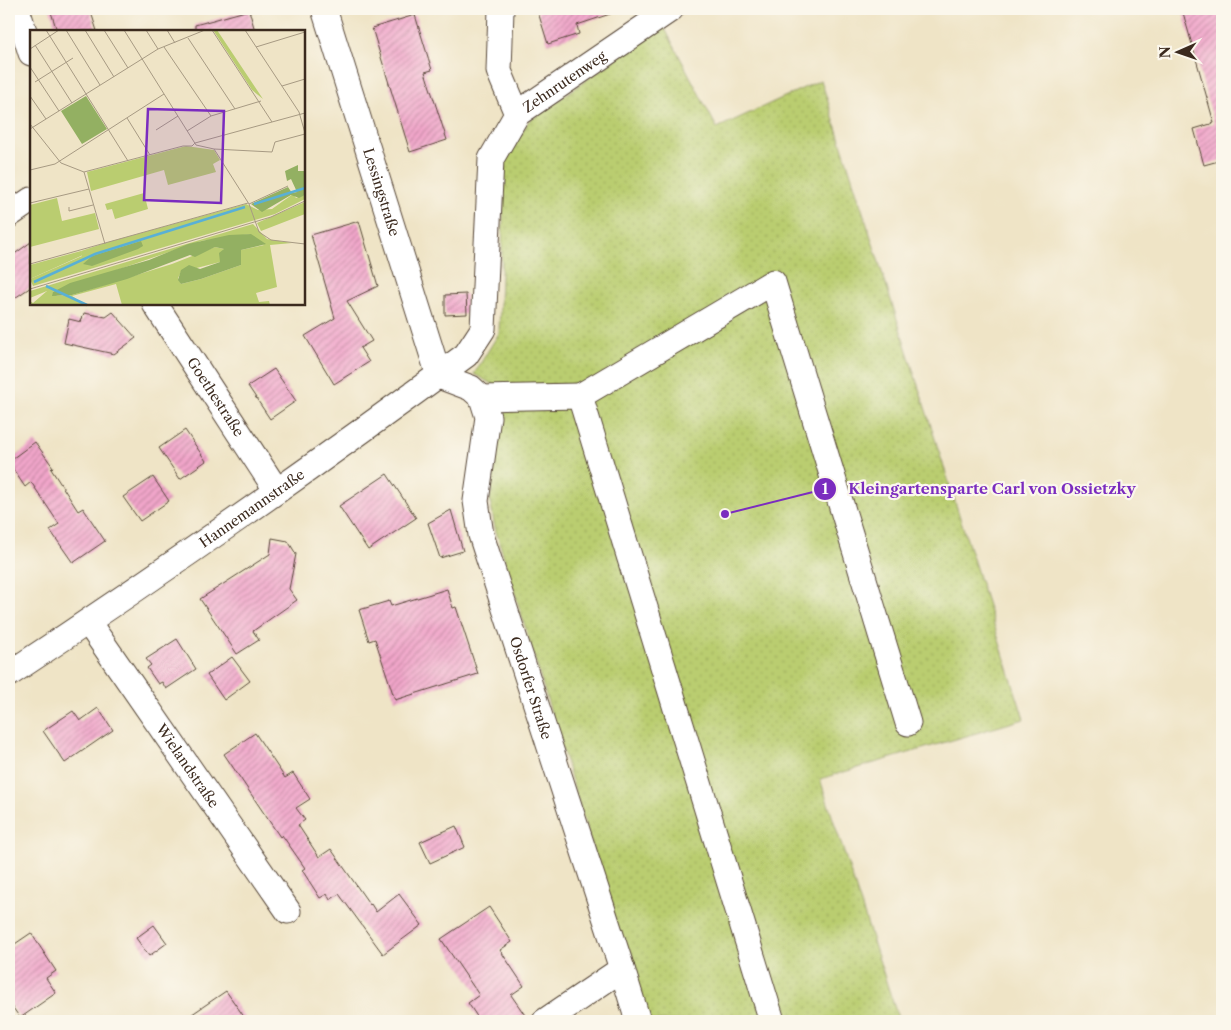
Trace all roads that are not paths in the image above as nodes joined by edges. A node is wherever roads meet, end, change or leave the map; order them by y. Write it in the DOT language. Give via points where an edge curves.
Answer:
graph roads {
  1 [pos="17,9"];
  2 [pos="324,9"];
  3 [pos="501,9"];
  4 [pos="671,9"];
  5 [pos="30,50"];
  6 [pos="516,114"];
  7 [pos="30,201"];
  8 [pos="9,215"];
  9 [pos="156,305"];
  10 [pos="483,329"];
  11 [pos="439,376"];
  12 [pos="580,396"];
  13 [pos="482,398"];
  14 [pos="277,491"];
  15 [pos="88,622"];
  16 [pos="9,674"];
  17 [pos="908,723"];
  18 [pos="288,911"];
  19 [pos="622,969"];
  20 [pos="545,1021"];
  21 [pos="638,1021"];
  22 [pos="772,1021"];
  1 -- 5 [label="street"];
  2 -- 11 [label="street, Lessingstraße"];
  3 -- 6 [label="street" via="499,71"];
  4 -- 6 [label="street, Zehnrutenweg"];
  6 -- 10 [label="street, Zehnrutenweg" via="491,159"];
  7 -- 8 [label="street"];
  9 -- 14 [label="street, Goethestraße"];
  10 -- 11 [label="street, Hannemannstraße" via="466,355"];
  11 -- 13 [label="street" via="471,388"];
  11 -- 14 [label="street, Hannemannstraße"];
  12 -- 13 [label="street"];
  12 -- 17 [label="street" via="773,282"];
  12 -- 22 [label="street"];
  13 -- 19 [label="street, Osdorfer Straße" via="488,417 476,501 481,535"];
  14 -- 15 [label="street, Hannemannstraße"];
  15 -- 16 [label="street, Hannemannstraße"];
  15 -- 18 [label="street, Wielandstraße"];
  19 -- 20 [label="street"];
  19 -- 21 [label="street, Osdorfer Straße"];
}
